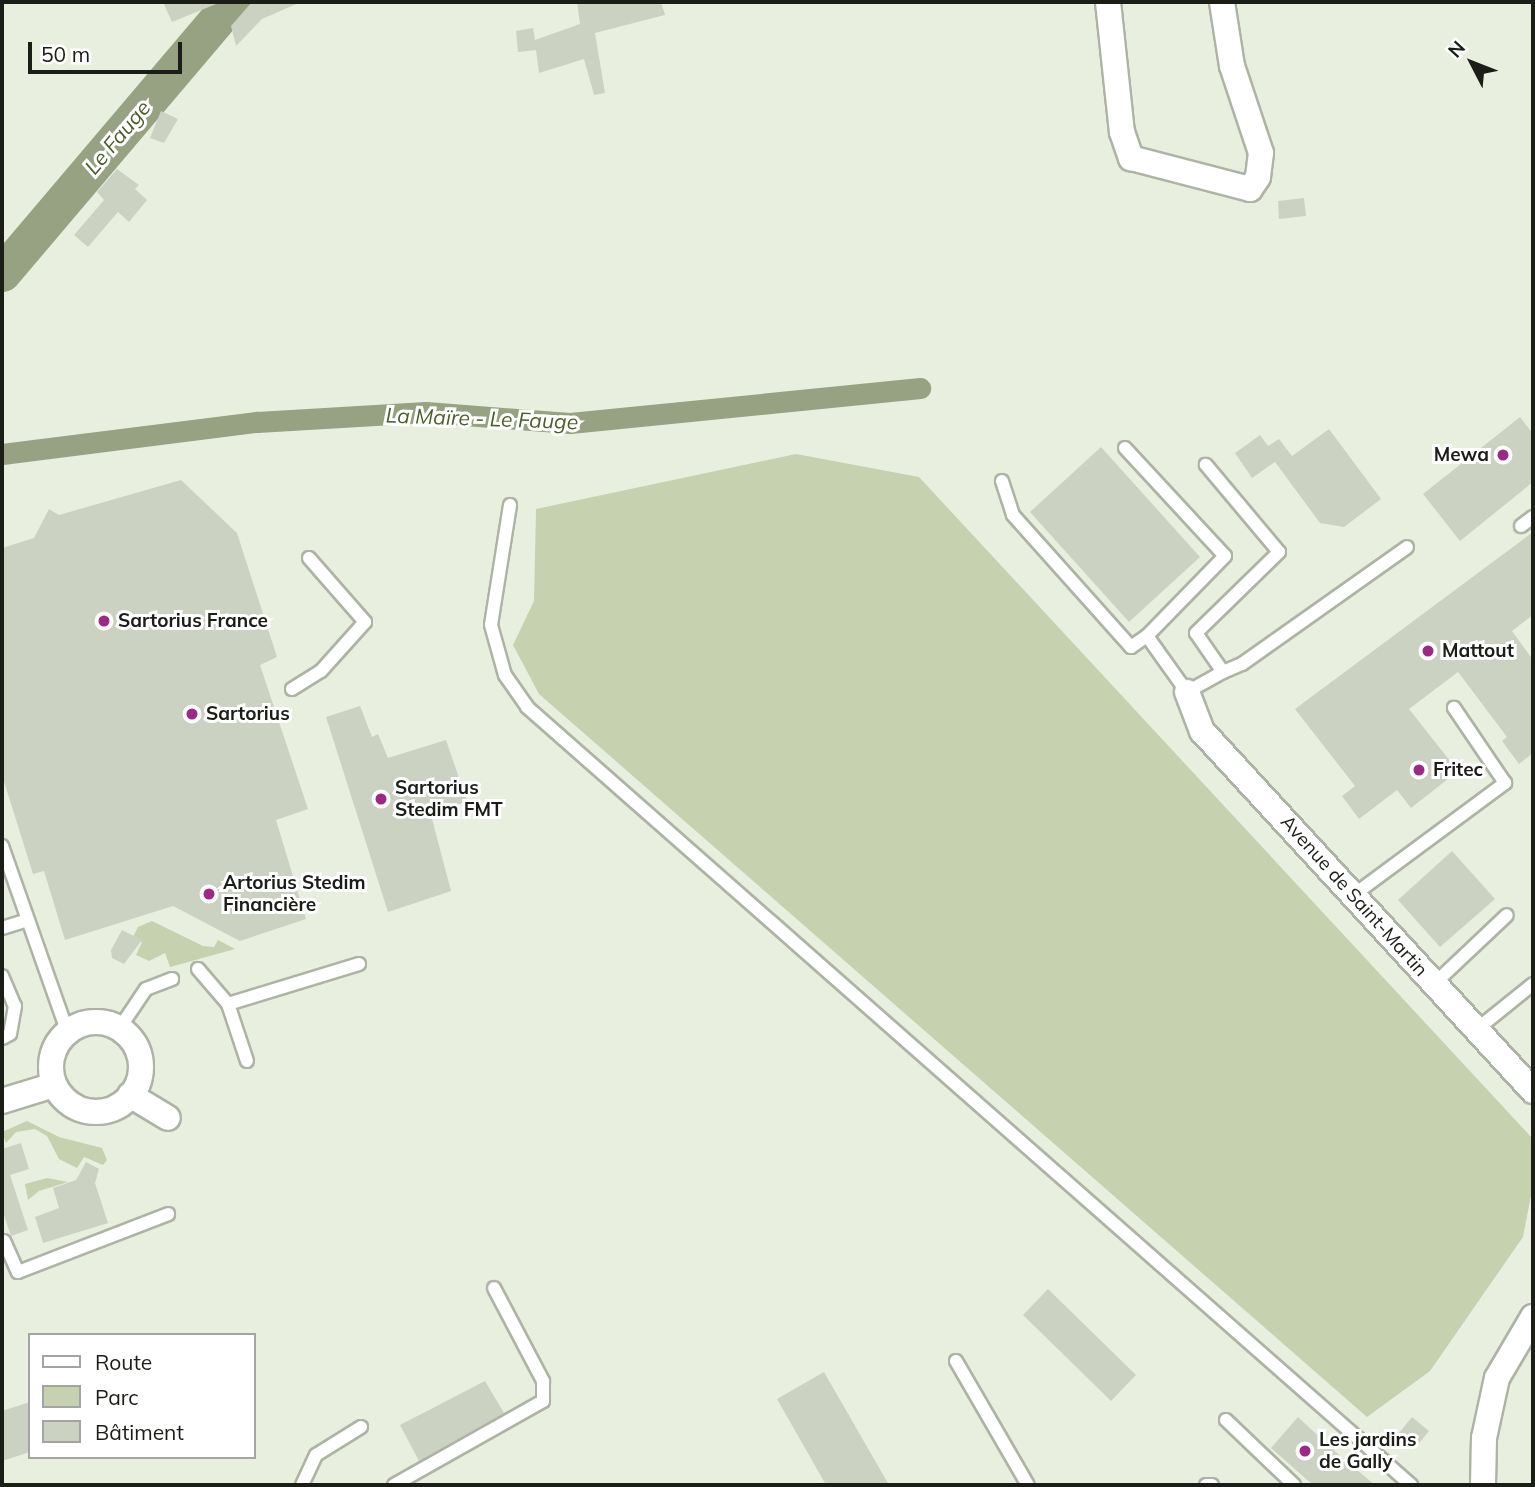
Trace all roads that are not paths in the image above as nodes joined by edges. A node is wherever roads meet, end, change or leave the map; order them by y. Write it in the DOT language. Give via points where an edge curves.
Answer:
graph roads {
  1 [pos="1108,2"];
  2 [pos="1222,2"];
  3 [pos="1125,449"];
  4 [pos="1206,465"];
  5 [pos="1002,481"];
  6 [pos="510,505"];
  7 [pos="1533,517"];
  8 [pos="1521,526"];
  9 [pos="1407,547"];
  10 [pos="309,558"];
  11 [pos="1147,636"];
  12 [pos="1223,672"];
  13 [pos="292,688"];
  14 [pos="1187,692"];
  15 [pos="1454,708"];
  16 [pos="2,846"];
  17 [pos="1355,894"];
  18 [pos="1507,915"];
  19 [pos="28,920"];
  20 [pos="2,928"];
  21 [pos="359,964"];
  22 [pos="198,969"];
  23 [pos="2,976"];
  24 [pos="172,979"];
  25 [pos="1434,984"];
  26 [pos="1533,984"];
  27 [pos="229,1004"];
  28 [pos="119,1029"];
  29 [pos="1476,1030"];
  30 [pos="68,1033"];
  31 [pos="2,1038"];
  32 [pos="247,1060"];
  33 [pos="54,1085"];
  34 [pos="1533,1091"];
  35 [pos="130,1095"];
  36 [pos="2,1101"];
  37 [pos="168,1118"];
  38 [pos="168,1214"];
  39 [pos="5,1241"];
  40 [pos="494,1288"];
  41 [pos="1533,1317"];
  42 [pos="956,1361"];
  43 [pos="1226,1420"];
  44 [pos="360,1427"];
  45 [pos="302,1485"];
  46 [pos="394,1485"];
  47 [pos="1028,1485"];
  48 [pos="1206,1485"];
  49 [pos="1212,1485"];
  50 [pos="1294,1485"];
  51 [pos="1411,1485"];
  52 [pos="1483,1485"];
  1 -- 2 [label="street" via="1122,132 1131,158 1250,189 1258,177 1261,153 1232,66"];
  3 -- 11 [label="lane" via="1225,556"];
  4 -- 12 [label="lane" via="1279,552 1196,633"];
  5 -- 11 [label="lane" via="1013,515 1131,647"];
  6 -- 51 [label="lane" via="491,625 505,675 527,707"];
  7 -- 8 [label="lane"];
  9 -- 12 [label="lane" via="1242,664"];
  10 -- 13 [label="lane" via="365,622 321,671"];
  11 -- 14 [label="lane"];
  12 -- 14 [label="lane"];
  14 -- 17 [label="street, Avenue de Saint-Martin" via="1202,731"];
  15 -- 17 [label="lane" via="1505,783"];
  16 -- 19 [label="lane"];
  17 -- 25 [label="street, Avenue de Saint-Martin"];
  18 -- 25 [label="lane"];
  19 -- 20 [label="lane"];
  19 -- 30 [label="lane"];
  21 -- 27 [label="lane"];
  22 -- 27 [label="lane"];
  23 -- 31 [label="lane" via="15,1006 10,1034"];
  24 -- 28 [label="lane" via="146,989"];
  25 -- 29 [label="street, Avenue de Saint-Martin"];
  26 -- 29 [label="lane"];
  27 -- 32 [label="lane"];
  28 -- 30 [label="street" via="90,1023"];
  28 -- 35 [label="street" via="140,1056 139,1083"];
  29 -- 34 [label="street, Avenue de Saint-Martin"];
  30 -- 33 [label="street" via="55,1049"];
  33 -- 35 [label="street" via="67,1102 87,1112 112,1110"];
  33 -- 36 [label="street"];
  35 -- 37 [label="street"];
  38 -- 39 [label="lane" via="18,1272"];
  40 -- 46 [label="lane" via="543,1381 542,1401"];
  41 -- 52 [label="street" via="1497,1378 1485,1438"];
  42 -- 47 [label="lane"];
  43 -- 50 [label="lane"];
  44 -- 45 [label="lane" via="316,1455"];
  48 -- 49 [label="lane"];
}
